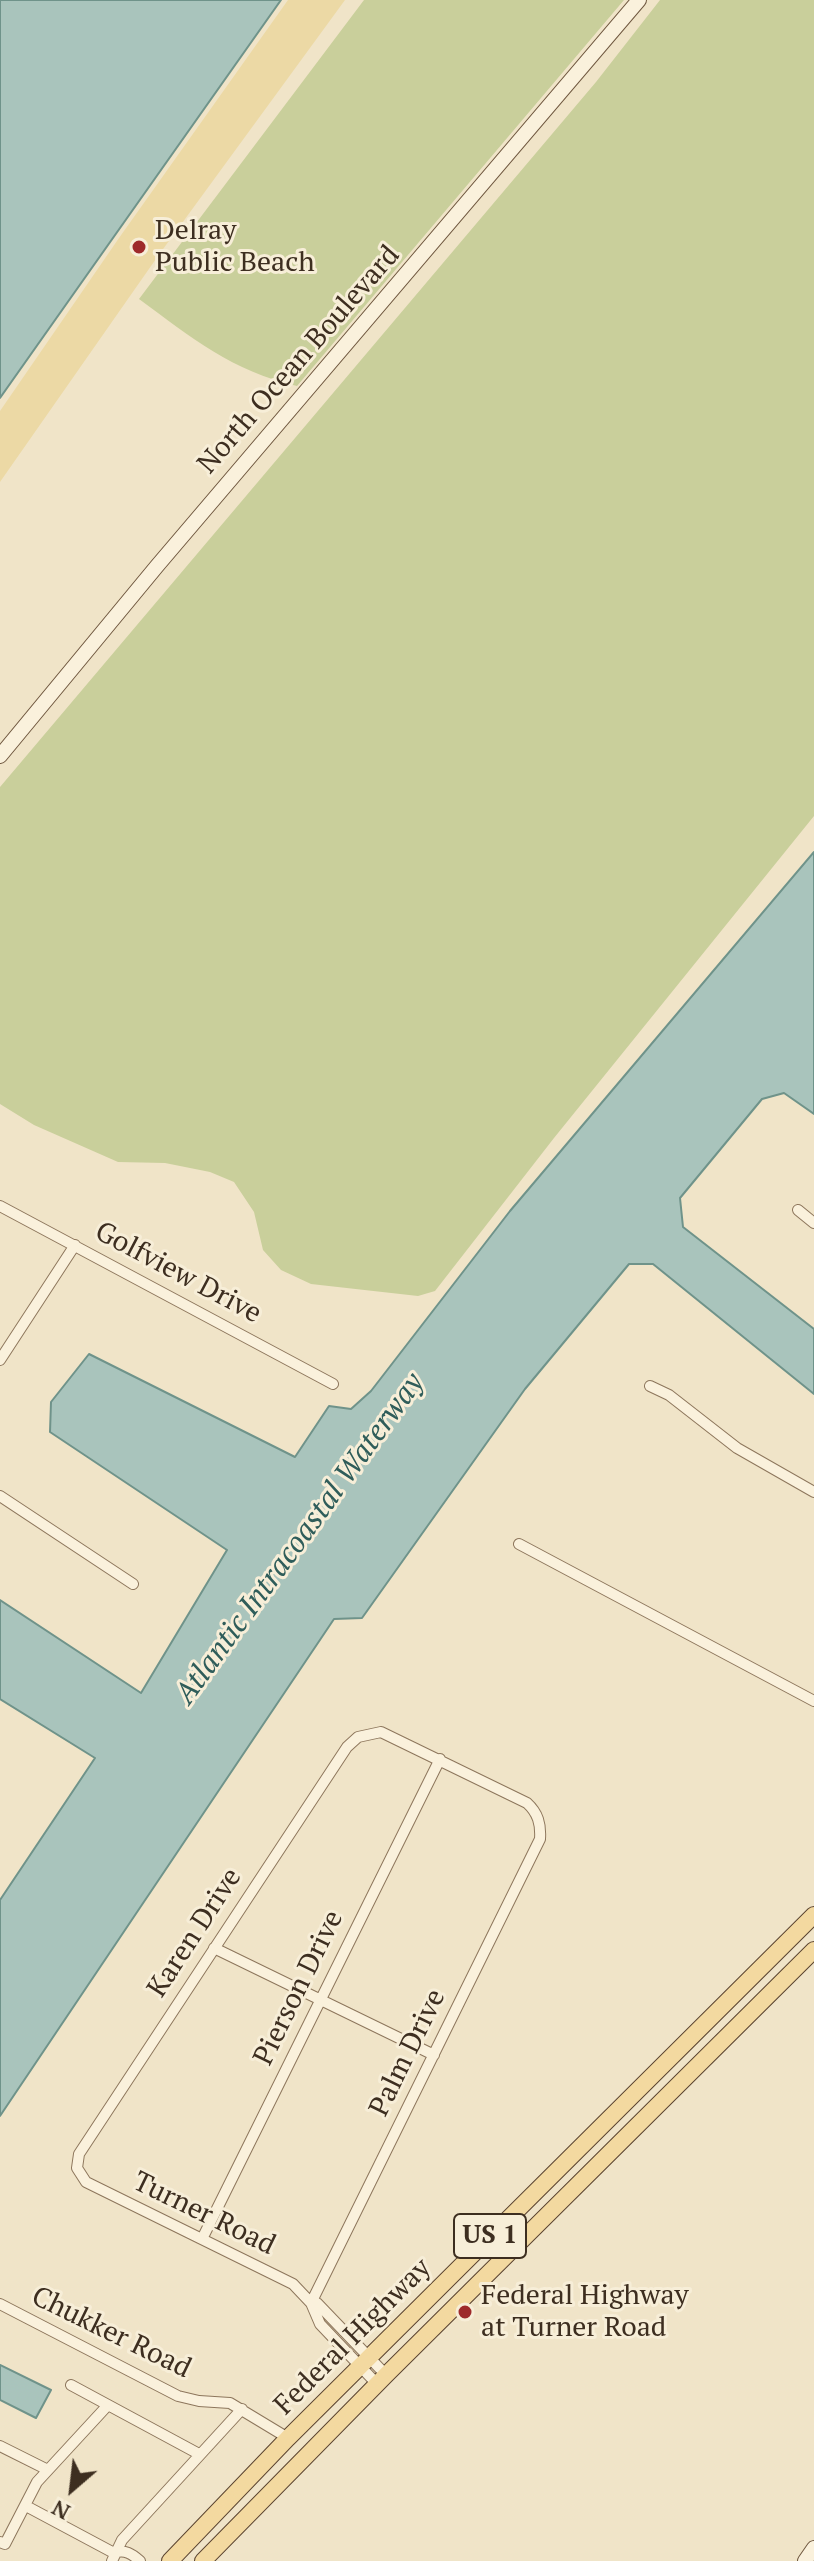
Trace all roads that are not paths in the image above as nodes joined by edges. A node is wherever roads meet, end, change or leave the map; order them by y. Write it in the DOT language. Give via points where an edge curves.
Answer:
graph roads {
  1 [pos="639,0"];
  2 [pos="0,756"];
  3 [pos="0,1206"];
  4 [pos="798,1210"];
  5 [pos="814,1223"];
  6 [pos="75,1245"];
  7 [pos="0,1360"];
  8 [pos="333,1384"];
  9 [pos="650,1386"];
  10 [pos="814,1492"];
  11 [pos="0,1496"];
  12 [pos="519,1544"];
  13 [pos="133,1584"];
  14 [pos="814,1701"];
  15 [pos="440,1759"];
  16 [pos="812,1917"];
  17 [pos="214,1948"];
  18 [pos="775,1952"];
  19 [pos="808,1955"];
  20 [pos="321,1999"];
  21 [pos="690,2037"];
  22 [pos="710,2053"];
  23 [pos="434,2055"];
  24 [pos="77,2168"];
  25 [pos="586,2176"];
  26 [pos="202,2239"];
  27 [pos="311,2303"];
  28 [pos="0,2304"];
  29 [pos="365,2362"];
  30 [pos="381,2379"];
  31 [pos="71,2385"];
  32 [pos="108,2405"];
  33 [pos="242,2409"];
  34 [pos="288,2438"];
  35 [pos="0,2446"];
  36 [pos="199,2454"];
  37 [pos="48,2470"];
  38 [pos="26,2506"];
  39 [pos="0,2542"];
  40 [pos="814,2548"];
  41 [pos="113,2557"];
  42 [pos="140,2561"];
  43 [pos="170,2561"];
  44 [pos="203,2561"];
  45 [pos="805,2561"];
  1 -- 2 [label="main road, North Ocean Boulevard"];
  3 -- 6 [label="street, Golfview Drive"];
  4 -- 5 [label="street"];
  6 -- 7 [label="street"];
  6 -- 8 [label="street, Golfview Drive"];
  9 -- 10 [label="street" via="737,1448"];
  11 -- 13 [label="street"];
  12 -- 14 [label="street"];
  15 -- 17 [label="street, Karen Drive" via="381,1732 365,1733 347,1747"];
  15 -- 20 [label="street, Pierson Drive"];
  15 -- 23 [label="street, Palm Drive" via="527,1803 540,1823 537,1846"];
  16 -- 18 [label="main road, Federal Highway / US 1"];
  16 -- 19 [label="main road" via="799,1952"];
  17 -- 20 [label="street"];
  17 -- 24 [label="street, Karen Drive" via="79,2154"];
  18 -- 21 [label="main road, Federal Highway / US 1"];
  18 -- 22 [label="main road" via="778,1972 724,2027"];
  19 -- 22 [label="main road, Federal Highway / US 1"];
  20 -- 23 [label="street"];
  20 -- 26 [label="street, Pierson Drive"];
  21 -- 25 [label="main road" via="680,2058 593,2146 584,2163"];
  21 -- 29 [label="main road, Federal Highway / US 1"];
  22 -- 25 [label="main road, Federal Highway / US 1"];
  23 -- 27 [label="street, Palm Drive"];
  24 -- 26 [label="street, Turner Road" via="86,2182"];
  25 -- 30 [label="main road, Federal Highway / US 1"];
  26 -- 27 [label="street, Turner Road" via="293,2284"];
  27 -- 29 [label="street, Turner Road" via="317,2303"];
  28 -- 33 [label="street, Chukker Road" via="178,2396"];
  29 -- 30 [label="street, Turner Road"];
  29 -- 34 [label="main road, Federal Highway / US 1"];
  30 -- 44 [label="main road, Federal Highway / US 1"];
  31 -- 32 [label="street"];
  32 -- 36 [label="street"];
  32 -- 37 [label="street"];
  33 -- 34 [label="street, Chukker Road"];
  33 -- 36 [label="street"];
  34 -- 43 [label="main road, Federal Highway / US 1"];
  35 -- 37 [label="street"];
  36 -- 41 [label="street"];
  37 -- 38 [label="street"];
  38 -- 39 [label="street" via="5,2544"];
  38 -- 41 [label="street"];
  40 -- 45 [label="main road"];
  41 -- 42 [label="street" via="121,2551"];
}
